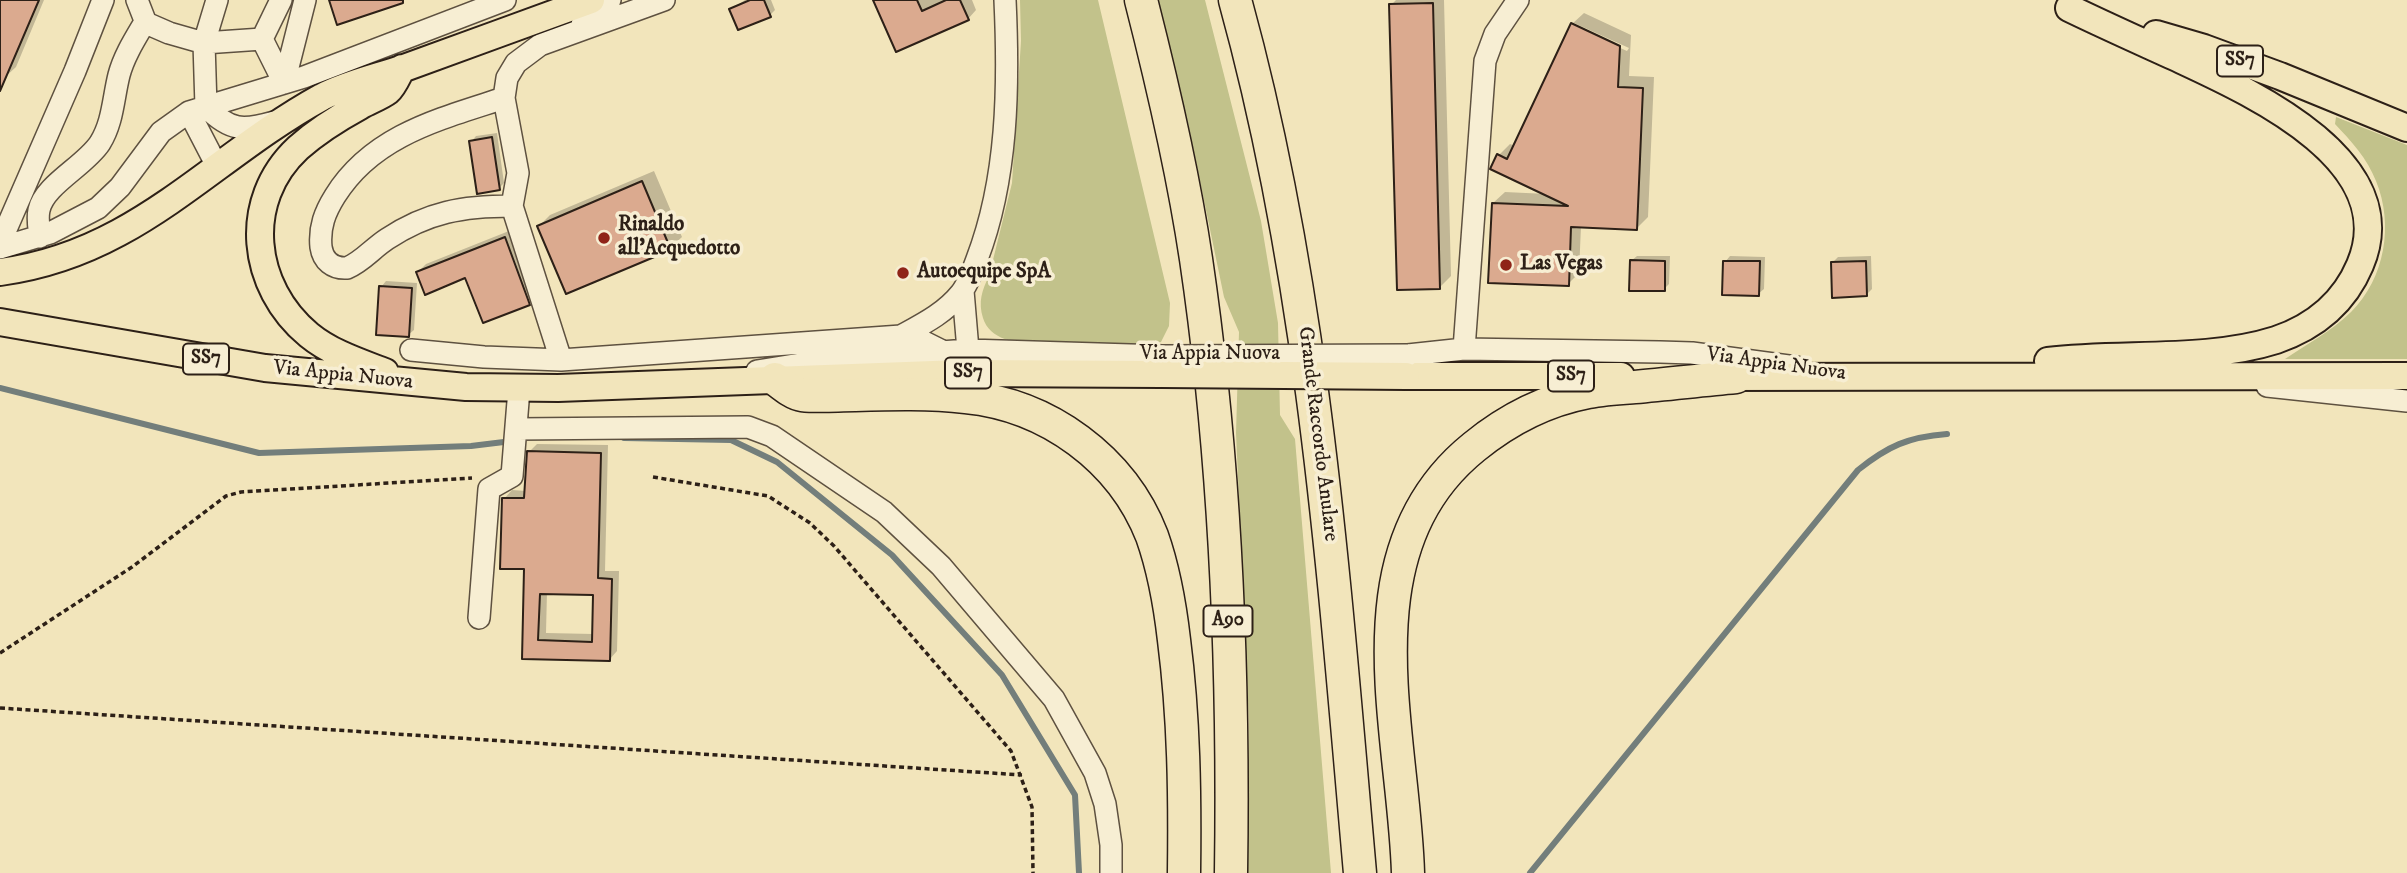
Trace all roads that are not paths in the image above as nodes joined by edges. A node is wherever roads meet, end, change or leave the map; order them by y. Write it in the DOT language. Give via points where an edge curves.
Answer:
graph roads {
  1 [pos="103,0"];
  2 [pos="137,0"];
  3 [pos="217,0"];
  4 [pos="281,0"];
  5 [pos="305,0"];
  6 [pos="591,0"];
  7 [pos="610,0"];
  8 [pos="664,0"];
  9 [pos="1005,0"];
  10 [pos="1141,0"];
  11 [pos="1235,0"];
  12 [pos="1518,0"];
  13 [pos="497,2"];
  14 [pos="2059,4"];
  15 [pos="145,22"];
  16 [pos="571,33"];
  17 [pos="262,39"];
  18 [pos="204,43"];
  19 [pos="402,68"];
  20 [pos="284,83"];
  21 [pos="504,98"];
  22 [pos="197,109"];
  23 [pos="286,119"];
  24 [pos="2407,128"];
  25 [pos="218,168"];
  26 [pos="512,206"];
  27 [pos="40,237"];
  28 [pos="0,245"];
  29 [pos="0,272"];
  30 [pos="963,291"];
  31 [pos="0,322"];
  32 [pos="901,336"];
  33 [pos="1464,349"];
  34 [pos="411,350"];
  35 [pos="968,350"];
  36 [pos="944,352"];
  37 [pos="561,360"];
  38 [pos="1162,365"];
  39 [pos="1407,365"];
  40 [pos="1858,376"];
  41 [pos="1936,376"];
  42 [pos="2407,376"];
  43 [pos="1736,377"];
  44 [pos="2206,378"];
  45 [pos="775,379"];
  46 [pos="690,383"];
  47 [pos="414,384"];
  48 [pos="519,388"];
  49 [pos="2407,401"];
  50 [pos="517,429"];
  51 [pos="479,618"];
  52 [pos="1111,873"];
  53 [pos="1184,873"];
  54 [pos="1231,873"];
  55 [pos="1360,873"];
  56 [pos="1408,873"];
  1 -- 28 [label="street"];
  2 -- 15 [label="street"];
  3 -- 18 [label="street"];
  4 -- 17 [label="street"];
  5 -- 20 [label="street"];
  6 -- 19 [label="main road"];
  7 -- 16 [label="street"];
  8 -- 16 [label="street"];
  9 -- 30 [label="street" via="1006,84 1000,158 988,224"];
  10 -- 54 [label="highway, A90" via="1184,186 1211,370 1227,583"];
  11 -- 55 [label="highway, Grande Raccordo Anulare" via="1291,248 1312,385"];
  12 -- 33 [label="street" via="1495,34 1485,61"];
  13 -- 20 [label="street"];
  14 -- 24 [label="main road, SS7" via="2204,48"];
  14 -- 41 [label="main road" via="2243,91 2316,137 2339,160 2361,194 2368,221 2364,256 2351,283 2330,309 2299,330 2267,342 2225,350 2061,360"];
  15 -- 18 [label="street"];
  15 -- 27 [label="street" via="121,67 111,119 101,141 41,203"];
  16 -- 21 [label="street" via="540,45 516,63"];
  17 -- 18 [label="street"];
  17 -- 20 [label="street"];
  18 -- 22 [label="street"];
  19 -- 23 [label="main road" via="340,89"];
  19 -- 47 [label="main road" via="389,90 339,117 290,156 266,194 260,237 273,289 301,328 332,351"];
  20 -- 22 [label="street"];
  21 -- 26 [label="street" via="518,173"];
  21 -- 26 [label="street" via="417,127 372,154 340,188 326,212 322,250 333,266 347,268 398,232 433,216 468,207"];
  22 -- 23 [label="street" via="236,128"];
  22 -- 25 [label="street"];
  22 -- 27 [label="street" via="153,139 127,180 106,201 73,223"];
  23 -- 25 [label="main road"];
  25 -- 29 [label="main road" via="166,206 103,241 49,262"];
  26 -- 37 [label="street"];
  27 -- 28 [label="street"];
  30 -- 32 [label="street" via="935,317"];
  30 -- 35 [label="street"];
  31 -- 47 [label="main road, Via Appia Nuova / SS7" via="265,369"];
  32 -- 36 [label="street"];
  32 -- 37 [label="street"];
  33 -- 39 [label="street, Via Appia Nuova"];
  33 -- 40 [label="street, Via Appia Nuova" via="1679,352"];
  34 -- 37 [label="street"];
  35 -- 36 [label="street, Via Appia Nuova"];
  35 -- 38 [label="street, Via Appia Nuova"];
  36 -- 46 [label="street, Via Appia Nuova" via="819,360"];
  38 -- 39 [label="main road, Via Appia Nuova / SS7, bridge"];
  38 -- 45 [label="main road, Via Appia Nuova / SS7"];
  39 -- 43 [label="main road, Via Appia Nuova / SS7"];
  40 -- 41 [label="main road, Via Appia Nuova / SS7"];
  40 -- 43 [label="main road, Via Appia Nuova / SS7"];
  41 -- 44 [label="main road, Via Appia Nuova / SS7"];
  42 -- 44 [label="main road, Via Appia Nuova / SS7"];
  43 -- 56 [label="highway" via="1588,392 1555,401 1490,434 1462,457 1433,491 1406,541 1395,597 1392,701"];
  44 -- 49 [label="street"];
  45 -- 46 [label="main road, Via Appia Nuova / SS7"];
  45 -- 53 [label="highway" via="799,395 912,394 1001,402 1062,429 1112,473 1145,521 1168,596 1184,735"];
  46 -- 48 [label="main road, Via Appia Nuova / SS7"];
  47 -- 48 [label="main road, Via Appia Nuova / SS7"];
  48 -- 50 [label="street"];
  50 -- 51 [label="street" via="512,476 489,489"];
  50 -- 52 [label="street" via="748,426 772,436 884,512 941,566 1054,699 1096,773 1105,804"];
}
